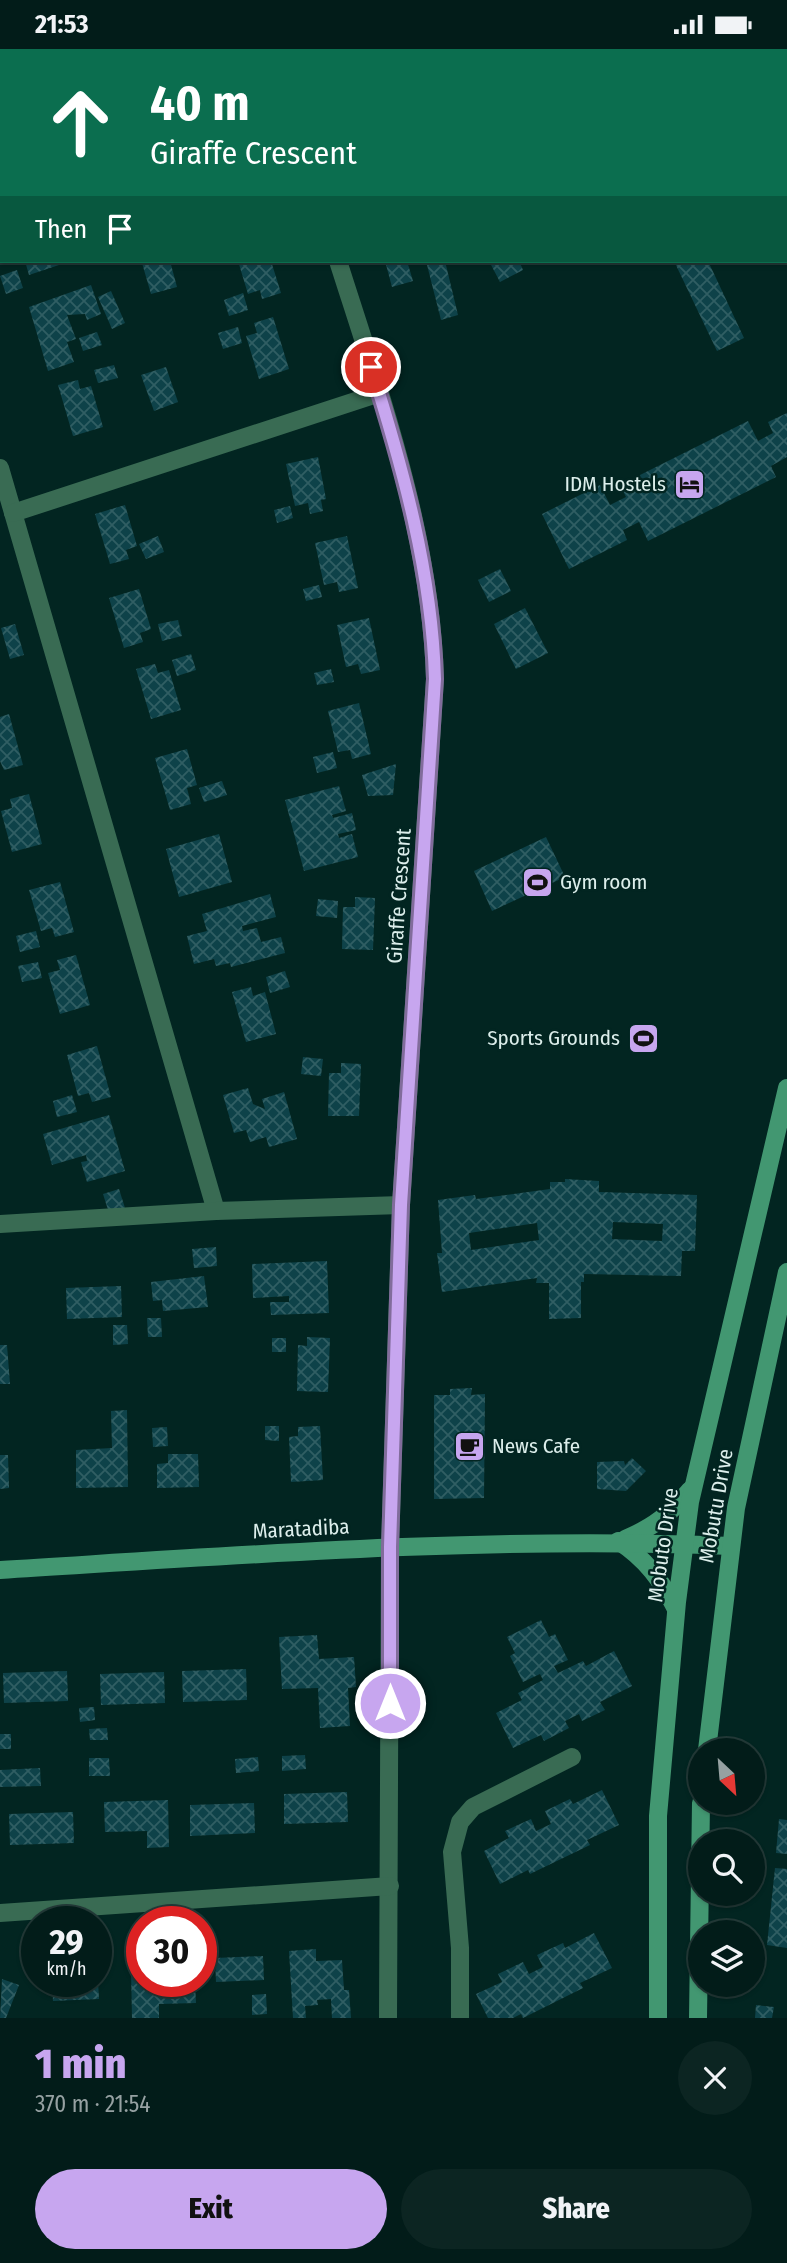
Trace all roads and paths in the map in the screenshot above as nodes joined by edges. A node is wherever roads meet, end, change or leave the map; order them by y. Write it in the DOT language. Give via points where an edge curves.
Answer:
graph roads {
  1 [pos="339,263"];
  2 [pos="380,393"];
  3 [pos="0,468"];
  4 [pos="13,513"];
  5 [pos="787,1088"];
  6 [pos="401,1205"];
  7 [pos="216,1211"];
  8 [pos="0,1224"];
  9 [pos="787,1272"];
  10 [pos="693,1486"];
  11 [pos="618,1541"];
  12 [pos="684,1544"];
  13 [pos="731,1546"];
  14 [pos="390,1547"];
  15 [pos="0,1570"];
  16 [pos="676,1609"];
  17 [pos="708,1738"];
  18 [pos="572,1757"];
  19 [pos="701,1815"];
  20 [pos="390,1886"];
  21 [pos="0,1913"];
  22 [pos="388,2018"];
  23 [pos="460,2018"];
  24 [pos="658,2018"];
  25 [pos="698,2018"];
  1 -- 2 [label="street, Giraffe Crescent"];
  2 -- 4 [label="street"];
  2 -- 6 [label="street, Giraffe Crescent" via="426,572 434,625"];
  3 -- 4 [label="street"];
  4 -- 7 [label="street"];
  5 -- 10 [label="main road, Mobuto Drive"];
  6 -- 7 [label="street"];
  6 -- 14 [label="street, Giraffe Crescent"];
  7 -- 8 [label="street"];
  9 -- 13 [label="main road, Mobutu Drive"];
  10 -- 11 [label="main road" via="670,1515 652,1528"];
  10 -- 12 [label="main road, Mobuto Drive"];
  11 -- 12 [label="main road, Maratadiba"];
  11 -- 14 [label="main road, Maratadiba"];
  11 -- 16 [label="main road" via="652,1568"];
  12 -- 13 [label="main road, Maratadiba"];
  12 -- 16 [label="main road, Mobuto Drive"];
  13 -- 17 [label="main road, Mobutu Drive"];
  14 -- 15 [label="main road, Maratadiba"];
  14 -- 20 [label="street, Giraffe Crescent"];
  16 -- 24 [label="main road, Mobuto Drive" via="658,1816"];
  18 -- 23 [label="street" via="473,1807 460,1822 452,1852"];
  19 -- 25 [label="main road"];
  20 -- 21 [label="street"];
  20 -- 22 [label="street, Giraffe Crescent"];
}
